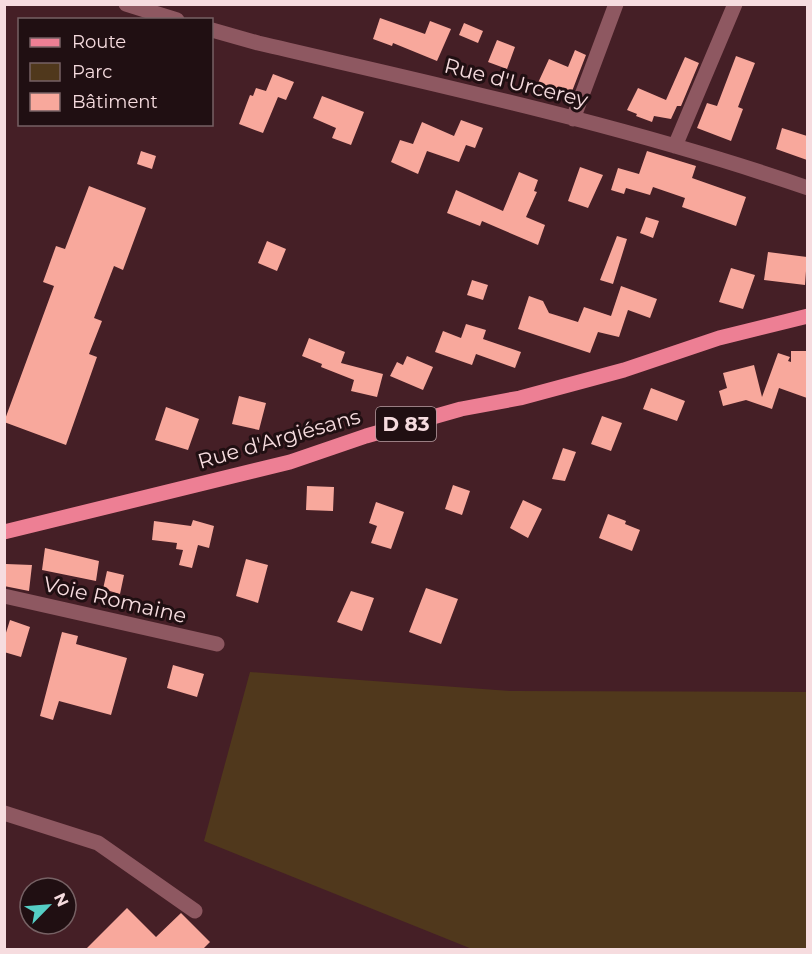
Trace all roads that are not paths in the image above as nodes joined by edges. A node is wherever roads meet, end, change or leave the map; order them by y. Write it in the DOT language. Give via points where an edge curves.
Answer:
graph roads {
  1 [pos="126,4"];
  2 [pos="616,4"];
  3 [pos="735,4"];
  4 [pos="171,18"];
  5 [pos="213,30"];
  6 [pos="573,119"];
  7 [pos="675,146"];
  8 [pos="807,188"];
  9 [pos="807,316"];
  10 [pos="4,532"];
  11 [pos="4,596"];
  12 [pos="217,644"];
  13 [pos="4,813"];
  14 [pos="195,911"];
  1 -- 4 [label="street"];
  2 -- 6 [label="street"];
  3 -- 7 [label="street"];
  5 -- 6 [label="street, Rue d'Urcerey"];
  6 -- 7 [label="street, Rue d'Urcerey"];
  7 -- 8 [label="street, Rue d'Urcerey"];
  9 -- 10 [label="main road, Rue d'Argiésans / D 83" via="719,338 624,370 520,398 460,409 290,462"];
  11 -- 12 [label="street, Voie Romaine"];
  13 -- 14 [label="street" via="98,843"];
}
